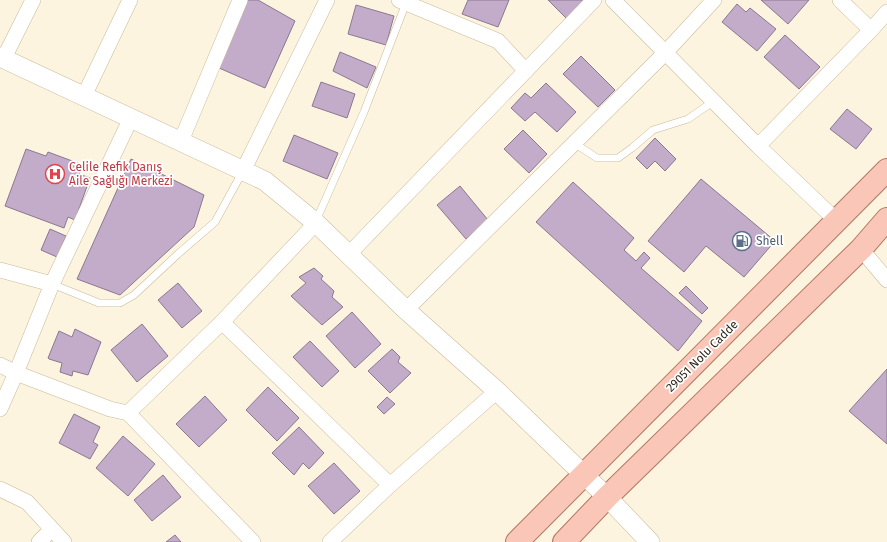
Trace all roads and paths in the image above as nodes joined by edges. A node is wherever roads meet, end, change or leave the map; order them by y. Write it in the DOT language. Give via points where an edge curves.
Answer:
graph roads {
  1 [pos="33,0"];
  2 [pos="130,0"];
  3 [pos="240,0"];
  4 [pos="327,0"];
  5 [pos="594,0"];
  6 [pos="613,0"];
  7 [pos="714,0"];
  8 [pos="840,0"];
  9 [pos="403,2"];
  10 [pos="887,12"];
  11 [pos="871,30"];
  12 [pos="665,52"];
  13 [pos="2,57"];
  14 [pos="526,71"];
  15 [pos="84,96"];
  16 [pos="714,102"];
  17 [pos="131,118"];
  18 [pos="181,141"];
  19 [pos="574,143"];
  20 [pos="758,146"];
  21 [pos="887,170"];
  22 [pos="243,171"];
  23 [pos="887,219"];
  24 [pos="837,221"];
  25 [pos="316,223"];
  26 [pos="861,249"];
  27 [pos="349,254"];
  28 [pos="0,270"];
  29 [pos="885,274"];
  30 [pos="52,284"];
  31 [pos="406,310"];
  32 [pos="222,322"];
  33 [pos="0,365"];
  34 [pos="16,373"];
  35 [pos="497,391"];
  36 [pos="0,409"];
  37 [pos="128,413"];
  38 [pos="583,475"];
  39 [pos="390,485"];
  40 [pos="0,489"];
  41 [pos="607,497"];
  42 [pos="52,529"];
  43 [pos="39,542"];
  44 [pos="64,542"];
  45 [pos="253,542"];
  46 [pos="330,542"];
  47 [pos="517,542"];
  48 [pos="564,542"];
  49 [pos="650,542"];
  1 -- 13 [label="street"];
  2 -- 15 [label="street"];
  3 -- 18 [label="street"];
  4 -- 22 [label="street"];
  5 -- 14 [label="street"];
  6 -- 12 [label="street"];
  7 -- 12 [label="street"];
  8 -- 11 [label="street"];
  9 -- 14 [label="street" via="498,41"];
  9 -- 25 [label="lane" via="364,112"];
  10 -- 11 [label="street"];
  11 -- 20 [label="street"];
  12 -- 16 [label="street"];
  12 -- 19 [label="street"];
  13 -- 15 [label="street"];
  14 -- 27 [label="street"];
  15 -- 17 [label="street"];
  16 -- 19 [label="lane" via="688,119 653,130 618,158 597,158"];
  16 -- 20 [label="street"];
  17 -- 18 [label="street"];
  17 -- 30 [label="street"];
  18 -- 22 [label="street"];
  19 -- 31 [label="street"];
  20 -- 24 [label="street"];
  21 -- 24 [label="main road, 29051 Nolu Cadde"];
  22 -- 25 [label="street" via="265,181"];
  22 -- 30 [label="lane" via="215,222 134,295 120,303 99,303"];
  23 -- 26 [label="main road"];
  24 -- 38 [label="main road, 29051 Nolu Cadde"];
  25 -- 27 [label="street"];
  25 -- 32 [label="street"];
  26 -- 29 [label="street"];
  26 -- 41 [label="main road"];
  27 -- 31 [label="street"];
  28 -- 30 [label="street"];
  30 -- 34 [label="street"];
  31 -- 35 [label="street"];
  32 -- 37 [label="street"];
  32 -- 39 [label="street"];
  33 -- 34 [label="street"];
  34 -- 36 [label="street"];
  34 -- 37 [label="street" via="110,409"];
  35 -- 38 [label="street"];
  35 -- 39 [label="street"];
  37 -- 45 [label="street"];
  38 -- 41 [label="street"];
  38 -- 47 [label="main road, 29051 Nolu Cadde"];
  39 -- 46 [label="street"];
  40 -- 42 [label="street" via="27,502"];
  41 -- 48 [label="main road"];
  41 -- 49 [label="street"];
  42 -- 43 [label="street"];
  42 -- 44 [label="street"];
}
